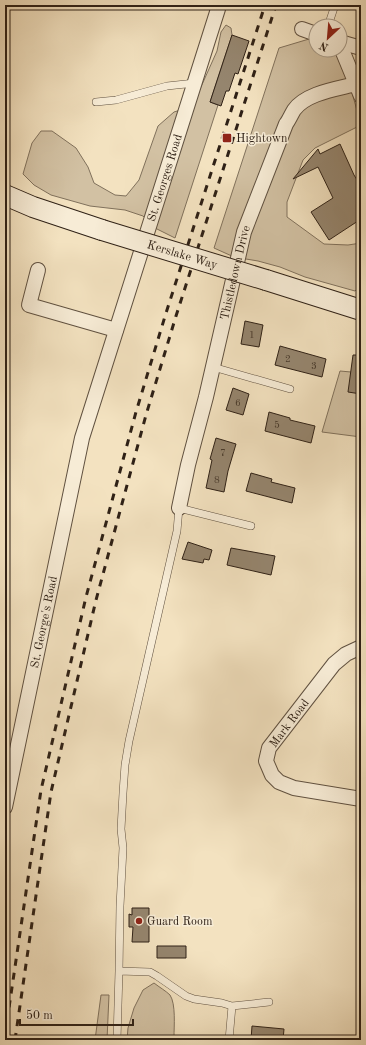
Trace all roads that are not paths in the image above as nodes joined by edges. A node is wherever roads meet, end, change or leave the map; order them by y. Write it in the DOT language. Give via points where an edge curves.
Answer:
graph roads {
  1 [pos="335,5"];
  2 [pos="216,7"];
  3 [pos="331,18"];
  4 [pos="302,29"];
  5 [pos="308,31"];
  6 [pos="348,45"];
  7 [pos="361,48"];
  8 [pos="346,58"];
  9 [pos="194,83"];
  10 [pos="359,90"];
  11 [pos="96,102"];
  12 [pos="5,195"];
  13 [pos="38,270"];
  14 [pos="361,310"];
  15 [pos="116,330"];
  16 [pos="213,367"];
  17 [pos="290,388"];
  18 [pos="82,438"];
  19 [pos="179,508"];
  20 [pos="251,526"];
  21 [pos="361,647"];
  22 [pos="361,799"];
  23 [pos="5,806"];
  24 [pos="119,971"];
  25 [pos="269,1002"];
  26 [pos="232,1006"];
  27 [pos="117,1040"];
  28 [pos="229,1040"];
  1 -- 3 [label="lane"];
  2 -- 9 [label="street, St. Georges Road"];
  4 -- 5 [label="street"];
  6 -- 7 [label="street"];
  8 -- 10 [label="street"];
  9 -- 11 [label="lane" via="167,86 116,100"];
  9 -- 15 [label="street, St. Georges Road"];
  10 -- 16 [label="street, Thistledown Drive" via="309,98 299,104 290,117 244,232"];
  12 -- 14 [label="street, Kerslake Way, bridge" via="102,230"];
  13 -- 15 [label="street" via="29,305"];
  15 -- 18 [label="street, St. Georges Road"];
  16 -- 17 [label="lane"];
  16 -- 19 [label="street, Thistledown Drive"];
  18 -- 23 [label="street, St. George's Road"];
  19 -- 20 [label="lane"];
  19 -- 24 [label="lane" via="177,531 125,765 121,828 123,848"];
  21 -- 22 [label="street, Mark Road" via="346,654 334,664 269,748 266,761 272,775 279,782 294,788"];
  24 -- 26 [label="lane" via="150,972 186,996"];
  24 -- 27 [label="lane"];
  25 -- 26 [label="lane"];
  26 -- 28 [label="lane"];
}
